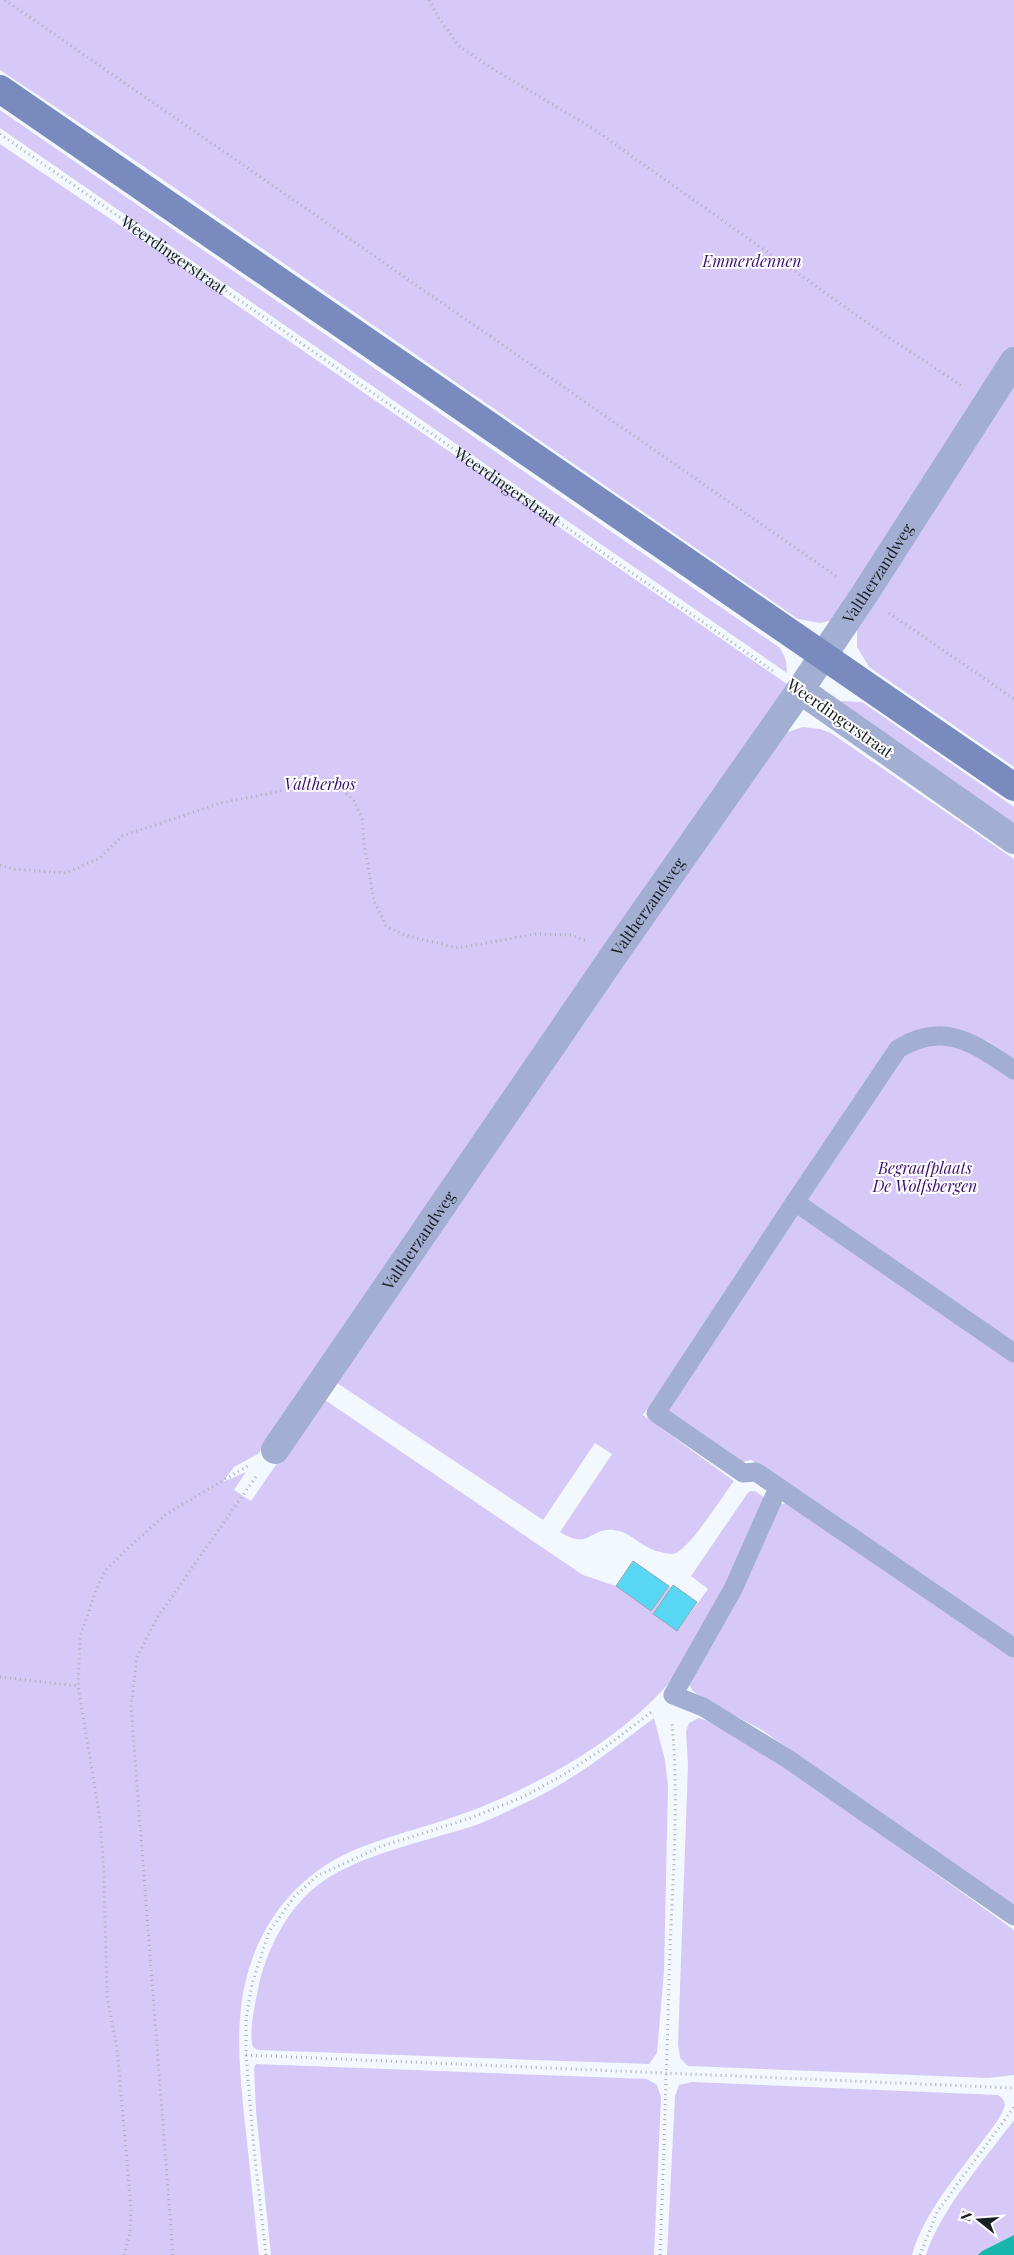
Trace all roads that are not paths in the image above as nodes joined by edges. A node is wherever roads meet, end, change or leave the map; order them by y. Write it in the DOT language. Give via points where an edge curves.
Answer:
graph roads {
  1 [pos="0,89"];
  2 [pos="1014,361"];
  3 [pos="824,656"];
  4 [pos="800,690"];
  5 [pos="1014,787"];
  6 [pos="1014,840"];
  7 [pos="1014,1070"];
  8 [pos="795,1202"];
  9 [pos="1014,1353"];
  10 [pos="275,1450"];
  11 [pos="778,1488"];
  12 [pos="1014,1648"];
  13 [pos="1014,1916"];
  1 -- 3 [label="main road"];
  2 -- 3 [label="street, Valtherzandweg"];
  3 -- 4 [label="street, Valtherzandweg"];
  3 -- 5 [label="main road"];
  4 -- 6 [label="street, Weerdingerstraat"];
  4 -- 10 [label="street, Valtherzandweg"];
  7 -- 8 [label="lane" via="973,1042 942,1035 912,1040 898,1049"];
  8 -- 9 [label="lane"];
  8 -- 11 [label="lane" via="656,1413 743,1474 756,1472"];
  11 -- 12 [label="lane"];
  11 -- 13 [label="lane" via="733,1589 673,1695 703,1706 788,1759"];
}
